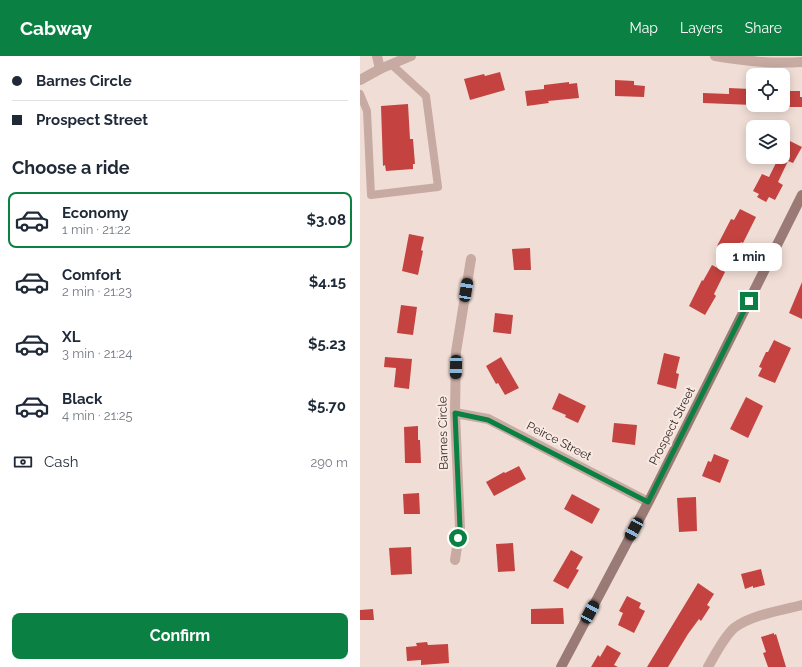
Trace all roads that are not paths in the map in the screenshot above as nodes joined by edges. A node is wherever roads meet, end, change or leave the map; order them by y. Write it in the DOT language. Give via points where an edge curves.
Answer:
graph roads {
  1 [pos="377,56"];
  2 [pos="410,56"];
  3 [pos="714,56"];
  4 [pos="802,62"];
  5 [pos="391,64"];
  6 [pos="380,69"];
  7 [pos="360,80"];
  8 [pos="360,94"];
  9 [pos="802,196"];
  10 [pos="471,259"];
  11 [pos="455,413"];
  12 [pos="648,502"];
  13 [pos="455,560"];
  14 [pos="802,605"];
  15 [pos="561,667"];
  16 [pos="708,667"];
  1 -- 6 [label="street"];
  2 -- 5 [label="street"];
  3 -- 4 [label="street" via="752,62"];
  5 -- 6 [label="street"];
  5 -- 8 [label="lane" via="426,96 438,187 371,195 367,112"];
  6 -- 7 [label="street"];
  9 -- 12 [label="main road, Prospect Street"];
  10 -- 11 [label="street, Barnes Circle" via="456,352"];
  11 -- 12 [label="street, Peirce Street" via="488,420"];
  11 -- 13 [label="street, Barnes Circle" via="460,528"];
  12 -- 15 [label="main road, Prospect Street"];
  14 -- 16 [label="street" via="751,620 734,629"];
}
